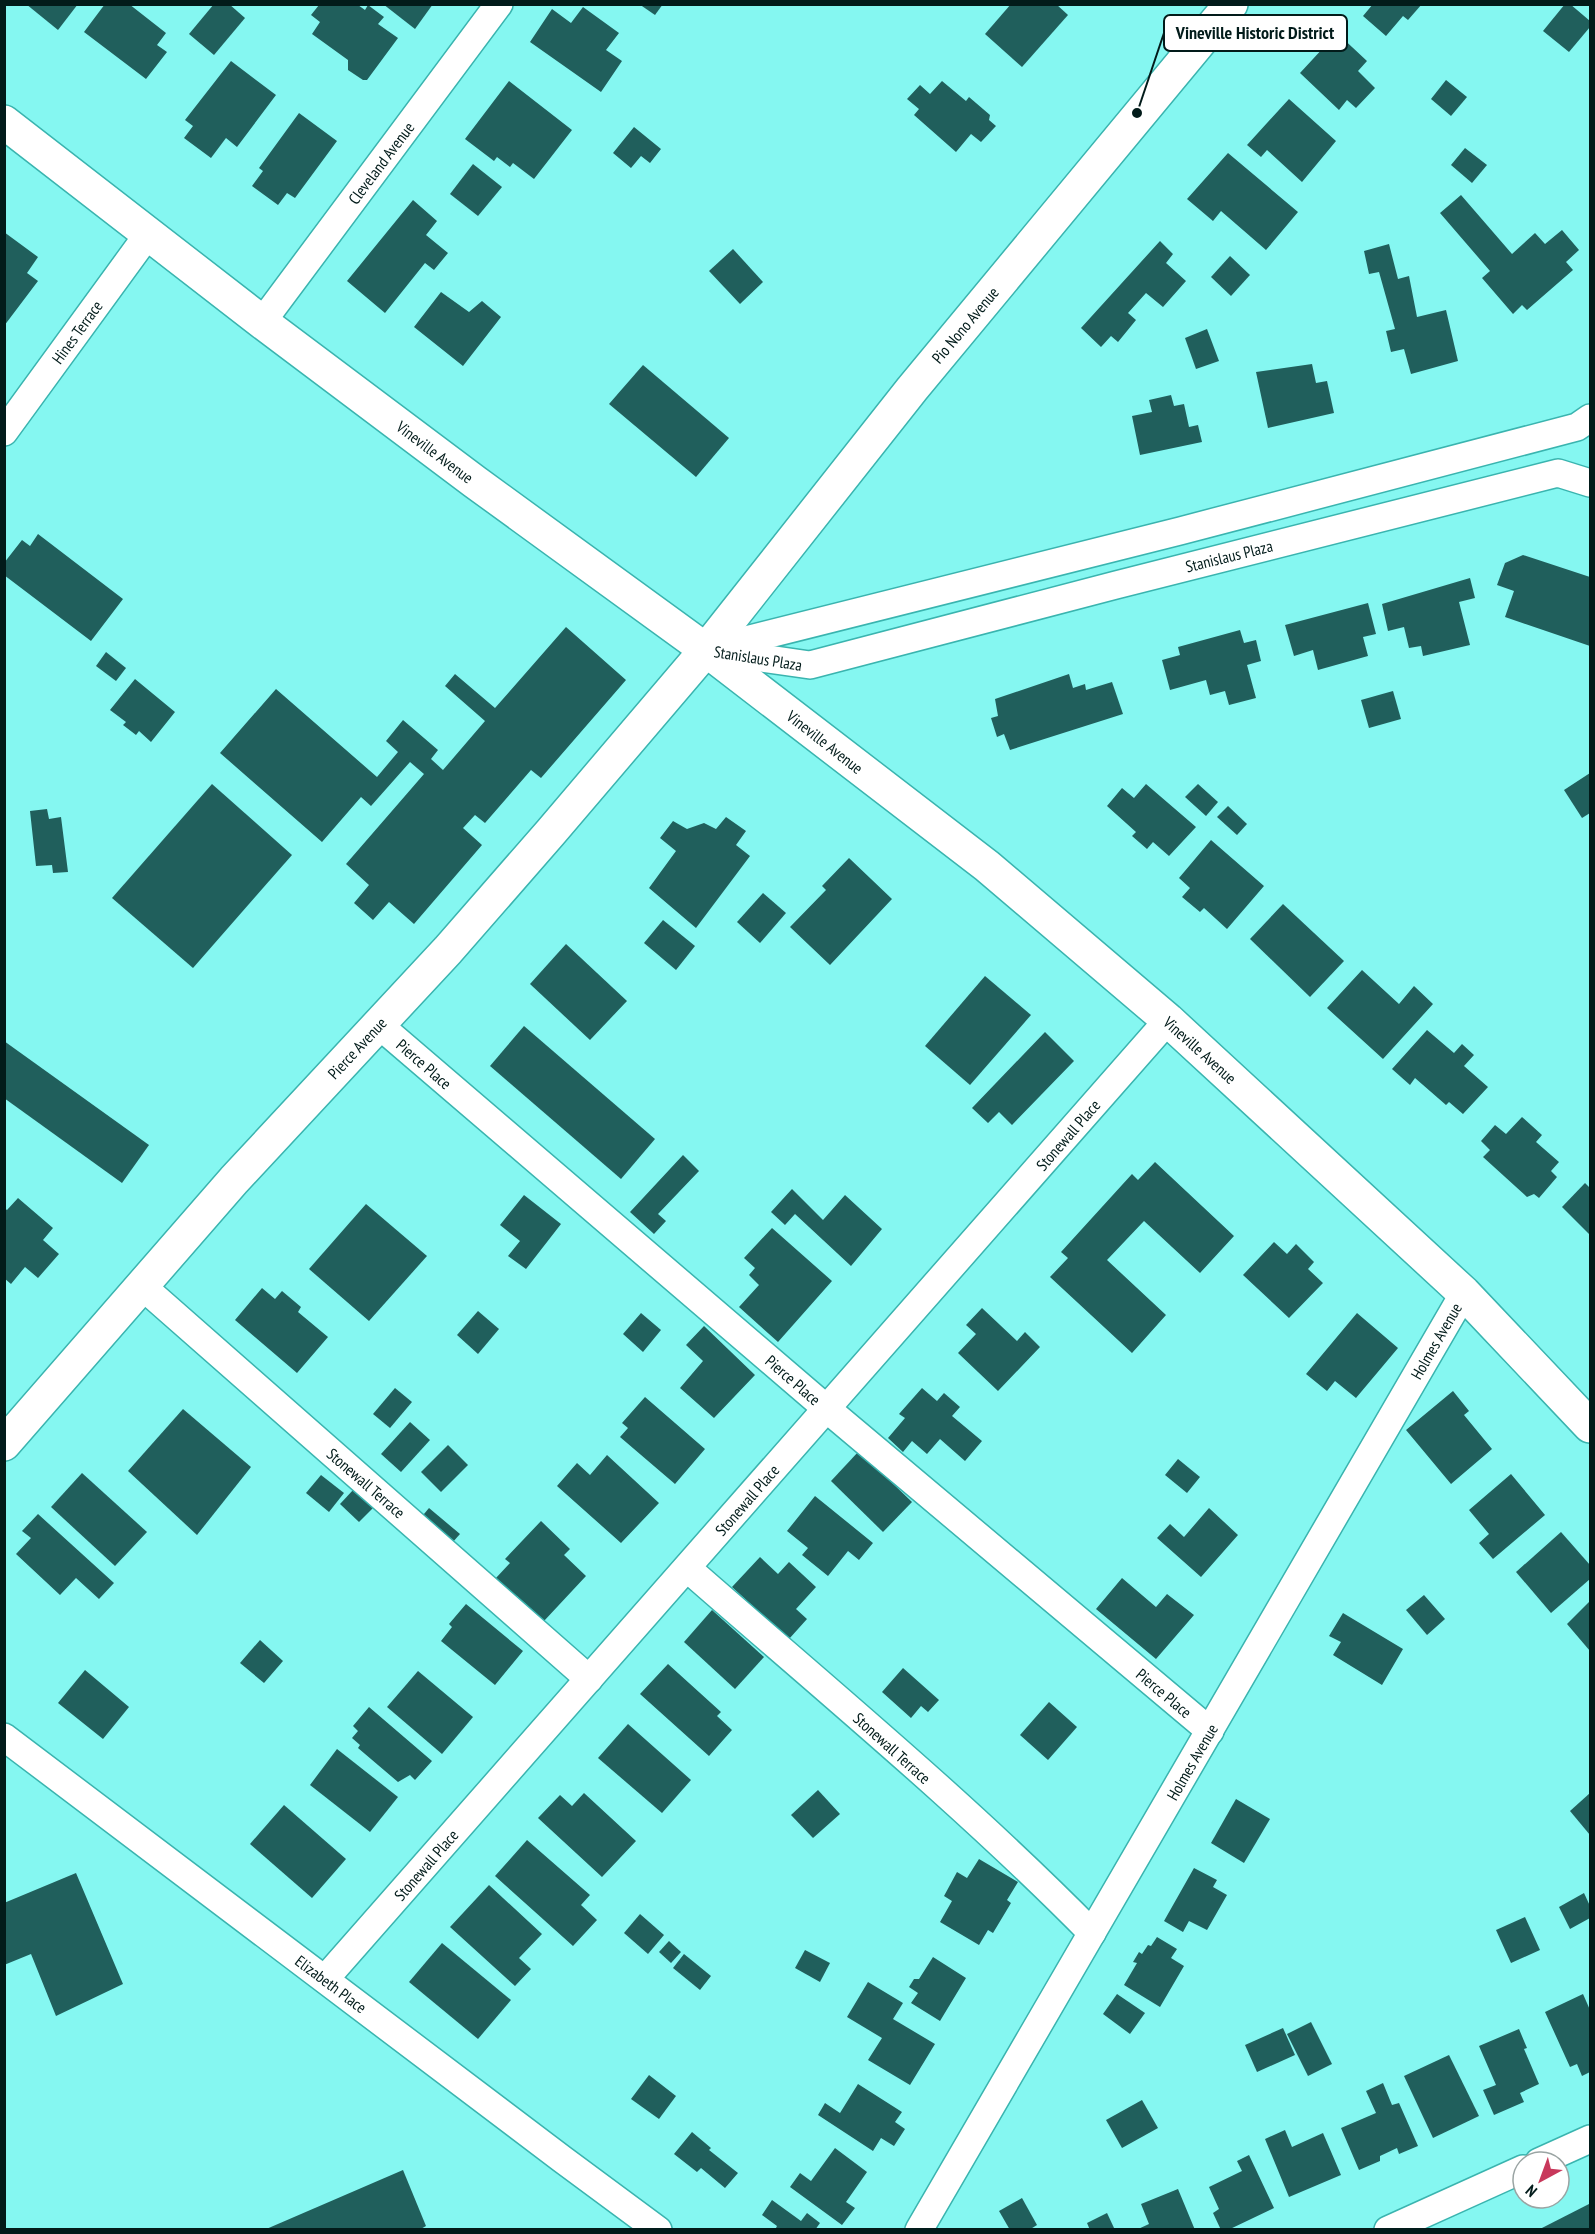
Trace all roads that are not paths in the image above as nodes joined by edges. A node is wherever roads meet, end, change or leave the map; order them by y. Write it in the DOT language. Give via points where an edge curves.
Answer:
graph roads {
  1 [pos="499,4"];
  2 [pos="1231,4"];
  3 [pos="4,122"];
  4 [pos="149,233"];
  5 [pos="262,322"];
  6 [pos="1590,418"];
  7 [pos="4,432"];
  8 [pos="1590,483"];
  9 [pos="706,650"];
  10 [pos="1168,1020"];
  11 [pos="379,1025"];
  12 [pos="142,1286"];
  13 [pos="1464,1293"];
  14 [pos="827,1409"];
  15 [pos="1590,1426"];
  16 [pos="4,1444"];
  17 [pos="687,1568"];
  18 [pos="589,1679"];
  19 [pos="1210,1731"];
  20 [pos="4,1737"];
  21 [pos="1092,1933"];
  22 [pos="325,1979"];
  23 [pos="1590,2139"];
  24 [pos="1566,2150"];
  25 [pos="1511,2174"];
  26 [pos="658,2229"];
  27 [pos="919,2229"];
  28 [pos="1388,2229"];
  1 -- 5 [label="street, Cleveland Avenue"];
  2 -- 9 [label="main road, Pio Nono Avenue" via="912,389"];
  3 -- 4 [label="main road, Vineville Avenue"];
  4 -- 5 [label="main road, Vineville Avenue"];
  4 -- 7 [label="street, Hines Terrace"];
  5 -- 9 [label="main road, Vineville Avenue"];
  6 -- 9 [label="street, Stanislaus Plaza" via="1577,427 1461,458"];
  8 -- 9 [label="street, Stanislaus Plaza" via="1558,473 810,665"];
  9 -- 10 [label="main road, Vineville Avenue" via="987,866"];
  9 -- 11 [label="main road, Pierce Avenue"];
  10 -- 13 [label="main road, Vineville Avenue"];
  10 -- 14 [label="street, Stonewall Place"];
  11 -- 12 [label="main road, Pierce Avenue" via="234,1180"];
  11 -- 14 [label="street, Pierce Place"];
  12 -- 16 [label="main road, Pierce Avenue"];
  12 -- 18 [label="street, Stonewall Terrace"];
  13 -- 15 [label="main road, Vineville Avenue"];
  13 -- 19 [label="street, Holmes Avenue"];
  14 -- 17 [label="street, Stonewall Place"];
  14 -- 19 [label="street, Pierce Place"];
  17 -- 18 [label="street, Stonewall Place"];
  17 -- 21 [label="street, Stonewall Terrace" via="918,1771"];
  18 -- 22 [label="street, Stonewall Place"];
  19 -- 21 [label="street, Holmes Avenue"];
  20 -- 22 [label="street, Elizabeth Place"];
  21 -- 27 [label="street, Holmes Avenue"];
  22 -- 26 [label="street, Elizabeth Place"];
  23 -- 24 [label="street"];
  25 -- 28 [label="street"];
}
